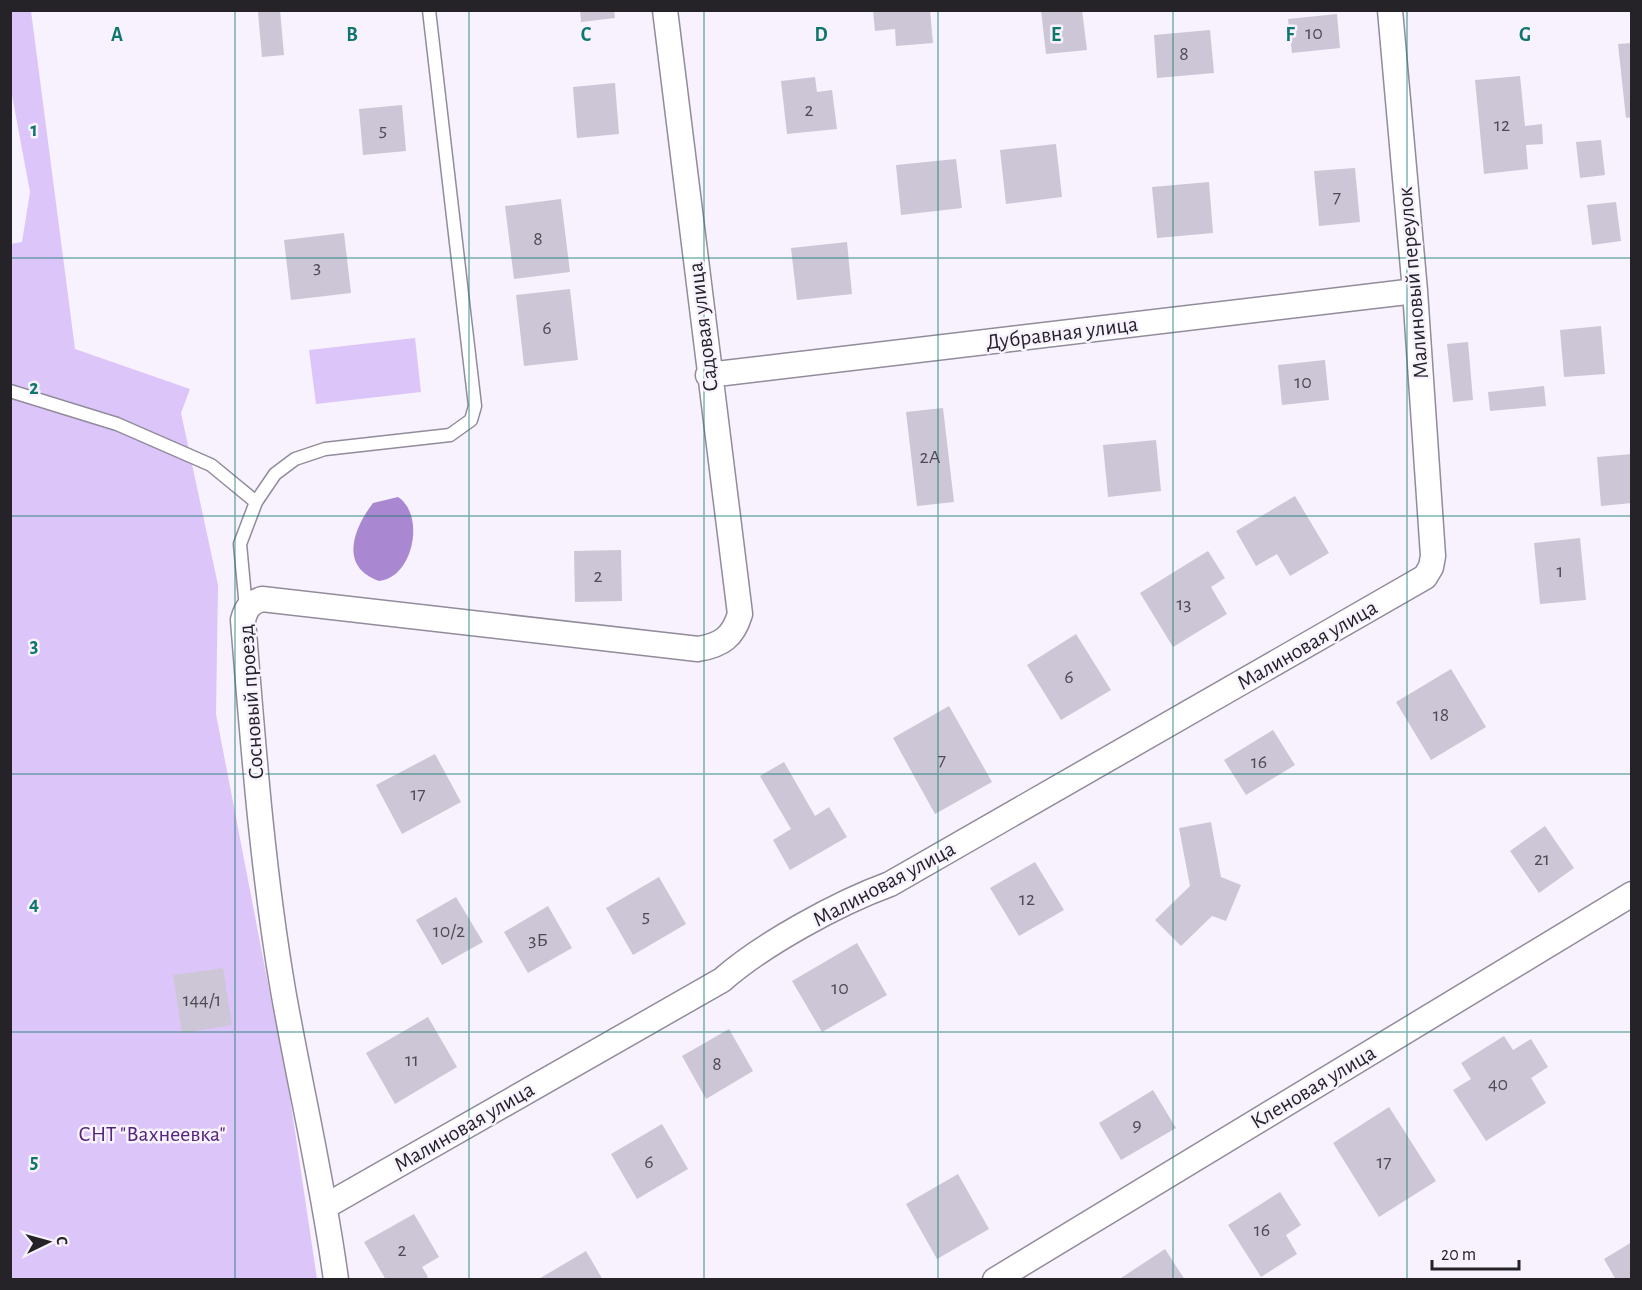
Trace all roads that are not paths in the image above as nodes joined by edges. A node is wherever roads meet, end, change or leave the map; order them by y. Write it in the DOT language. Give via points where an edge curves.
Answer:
graph roads {
  1 [pos="429,10"];
  2 [pos="664,10"];
  3 [pos="1393,11"];
  4 [pos="1415,291"];
  5 [pos="708,375"];
  6 [pos="10,391"];
  7 [pos="256,502"];
  8 [pos="1433,556"];
  9 [pos="246,609"];
  10 [pos="727,639"];
  11 [pos="1632,894"];
  12 [pos="326,1206"];
  13 [pos="336,1280"];
  14 [pos="995,1280"];
  1 -- 7 [label="lane" via="475,406 471,420 450,435 325,449 295,459 275,474"];
  2 -- 5 [label="street, Садовая улица"];
  3 -- 4 [label="street, Малиновый переулок"];
  4 -- 5 [label="street, Дубравная улица"];
  4 -- 8 [label="street, Малиновый переулок"];
  5 -- 10 [label="street, Садовая улица" via="740,614"];
  6 -- 7 [label="lane" via="117,424 211,465"];
  7 -- 9 [label="lane" via="240,544"];
  8 -- 12 [label="street, Малиновая улица" via="1425,577 1416,584 890,884 860,895 743,961 722,980"];
  9 -- 10 [label="street, Сосновый проезд" via="262,599 698,648"];
  9 -- 12 [label="street, Сосновый проезд" via="243,620 258,800 283,989"];
  11 -- 14 [label="street, Кленовая улица"];
  12 -- 13 [label="street, Сосновый проезд"];
}
